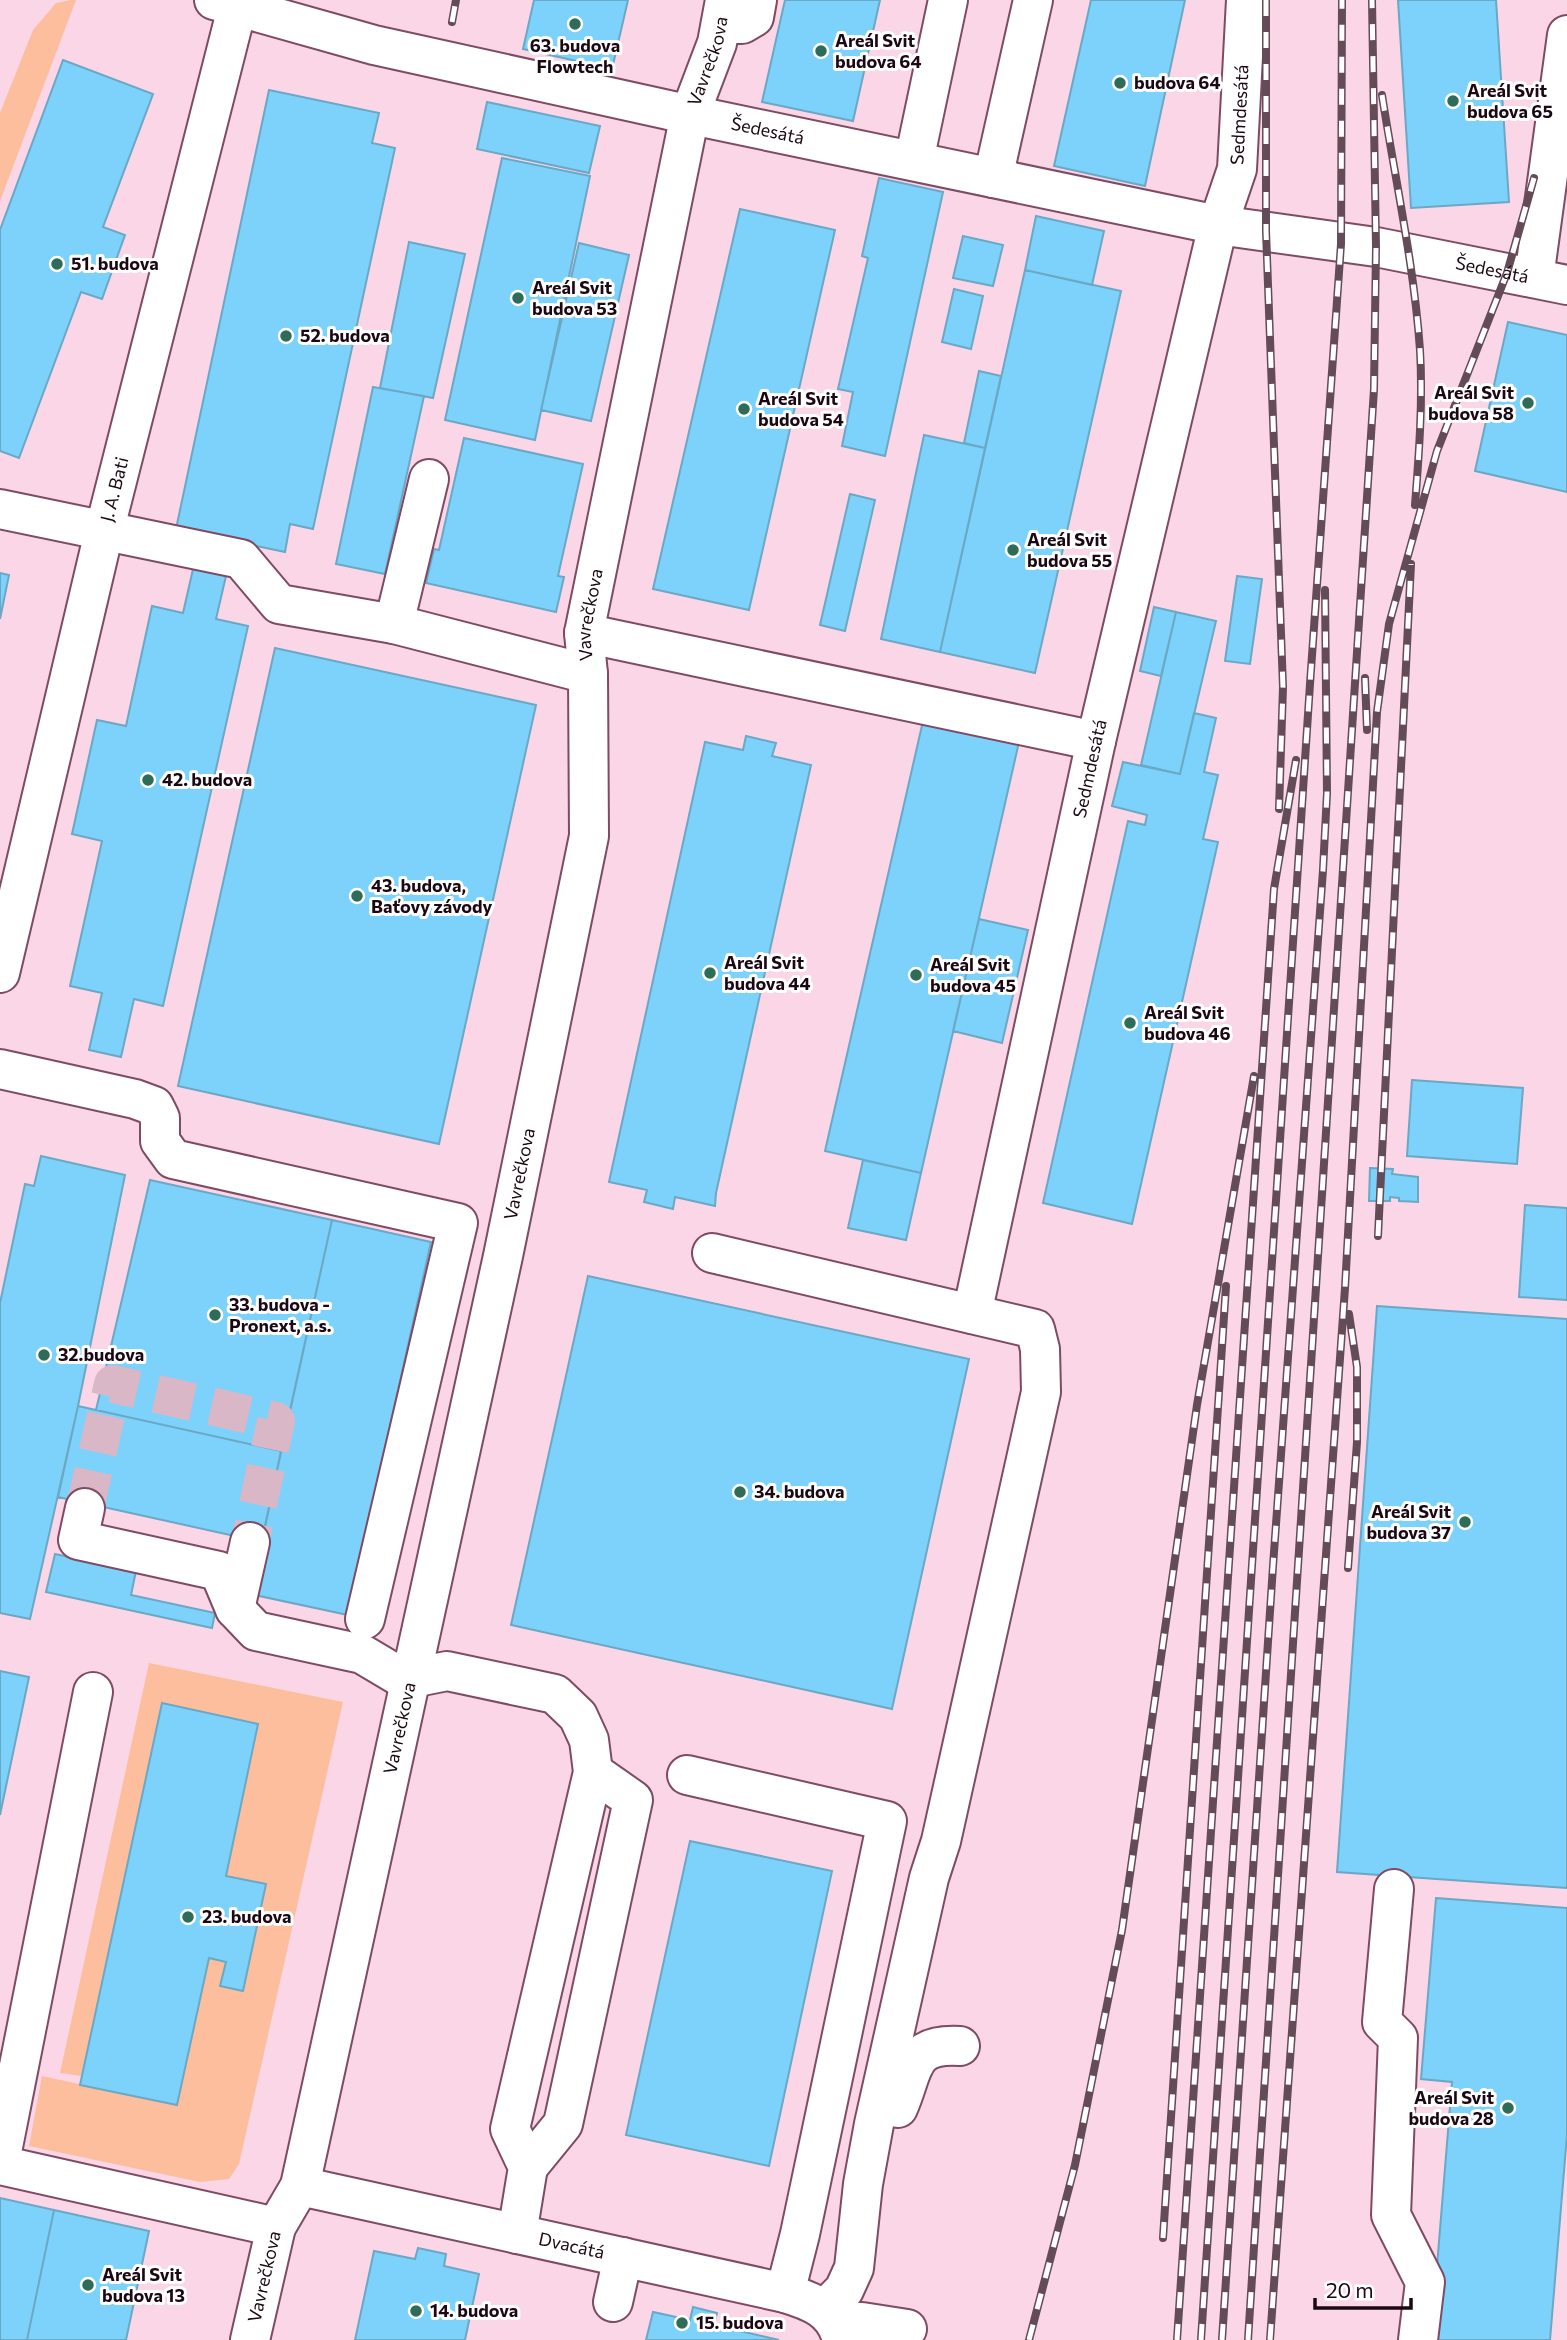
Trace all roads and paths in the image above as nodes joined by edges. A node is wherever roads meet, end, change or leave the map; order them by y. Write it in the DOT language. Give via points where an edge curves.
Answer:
graph roads {
  1 [pos="757,0"];
  2 [pos="948,0"];
  3 [pos="1033,0"];
  4 [pos="1246,0"];
  5 [pos="225,4"];
  6 [pos="723,12"];
  7 [pos="1567,35"];
  8 [pos="690,114"];
  9 [pos="914,161"];
  10 [pos="993,178"];
  11 [pos="1218,225"];
  12 [pos="1550,281"];
  13 [pos="429,478"];
  14 [pos="0,509"];
  15 [pos="104,532"];
  16 [pos="394,624"];
  17 [pos="584,633"];
  18 [pos="588,674"];
  19 [pos="1096,741"];
  20 [pos="0,973"];
  21 [pos="0,1069"];
  22 [pos="712,1253"];
  23 [pos="972,1314"];
  24 [pos="85,1508"];
  25 [pos="250,1542"];
  26 [pos="235,1609"];
  27 [pos="365,1619"];
  28 [pos="412,1678"];
  29 [pos="93,1692"];
  30 [pos="593,1772"];
  31 [pos="687,1775"];
  32 [pos="1394,1889"];
  33 [pos="960,2046"];
  34 [pos="869,2154"];
  35 [pos="0,2164"];
  36 [pos="528,2168"];
  37 [pos="300,2186"];
  38 [pos="276,2228"];
  39 [pos="517,2234"];
  40 [pos="623,2257"];
  41 [pos="785,2293"];
  42 [pos="613,2302"];
  43 [pos="834,2324"];
  44 [pos="907,2329"];
  45 [pos="250,2340"];
  46 [pos="1418,2340"];
  1 -- 6 [label="street" via="754,17 742,24"];
  2 -- 9 [label="street"];
  3 -- 10 [label="street"];
  4 -- 11 [label="street, Sedmdesátá" via="1237,169"];
  5 -- 8 [label="street, Šedesátá" via="386,48"];
  5 -- 15 [label="street, J. A. Bati"];
  6 -- 8 [label="street, Vavrečkova" via="717,43"];
  7 -- 12 [label="street"];
  8 -- 9 [label="street, Šedesátá"];
  8 -- 17 [label="street, Vavrečkova"];
  9 -- 10 [label="street, Šedesátá"];
  10 -- 11 [label="street, Šedesátá"];
  11 -- 12 [label="street, Šedesátá" via="1376,247"];
  11 -- 19 [label="street, Sedmdesátá"];
  13 -- 16 [label="street"];
  14 -- 15 [label="street"];
  15 -- 16 [label="street" via="241,559 279,604"];
  15 -- 20 [label="street, J. A. Bati"];
  16 -- 18 [label="street"];
  17 -- 18 [label="street, Vavrečkova"];
  17 -- 19 [label="street"];
  18 -- 28 [label="street, Vavrečkova" via="589,836"];
  19 -- 23 [label="street, Sedmdesátá"];
  21 -- 27 [label="street" via="154,1106 160,1118 160,1141 173,1159 458,1223"];
  22 -- 23 [label="street"];
  23 -- 34 [label="street" via="1035,1329 1041,1392"];
  24 -- 26 [label="street" via="78,1540 219,1571"];
  25 -- 26 [label="street"];
  26 -- 28 [label="street" via="256,1630 362,1654 399,1676"];
  28 -- 30 [label="street" via="447,1671 555,1694 578,1716 589,1740"];
  28 -- 37 [label="street, Vavrečkova"];
  29 -- 35 [label="street"];
  30 -- 36 [label="street" via="510,2129"];
  30 -- 36 [label="street" via="634,1800 563,2124"];
  31 -- 41 [label="street" via="887,1821"];
  32 -- 46 [label="street" via="1382,2022 1398,2038 1391,2216 1425,2282"];
  33 -- 34 [label="street" via="943,2045 921,2053 893,2120"];
  34 -- 43 [label="street" via="854,2268"];
  35 -- 38 [label="street"];
  36 -- 39 [label="street"];
  37 -- 38 [label="street, Vavrečkova"];
  37 -- 39 [label="street, Dvacátá"];
  38 -- 45 [label="street, Vavrečkova"];
  39 -- 40 [label="street, Dvacátá"];
  40 -- 41 [label="street, Dvacátá"];
  40 -- 42 [label="street"];
  41 -- 43 [label="street, Dvacátá" via="815,2303"];
  43 -- 44 [label="street" via="862,2322"];
}
